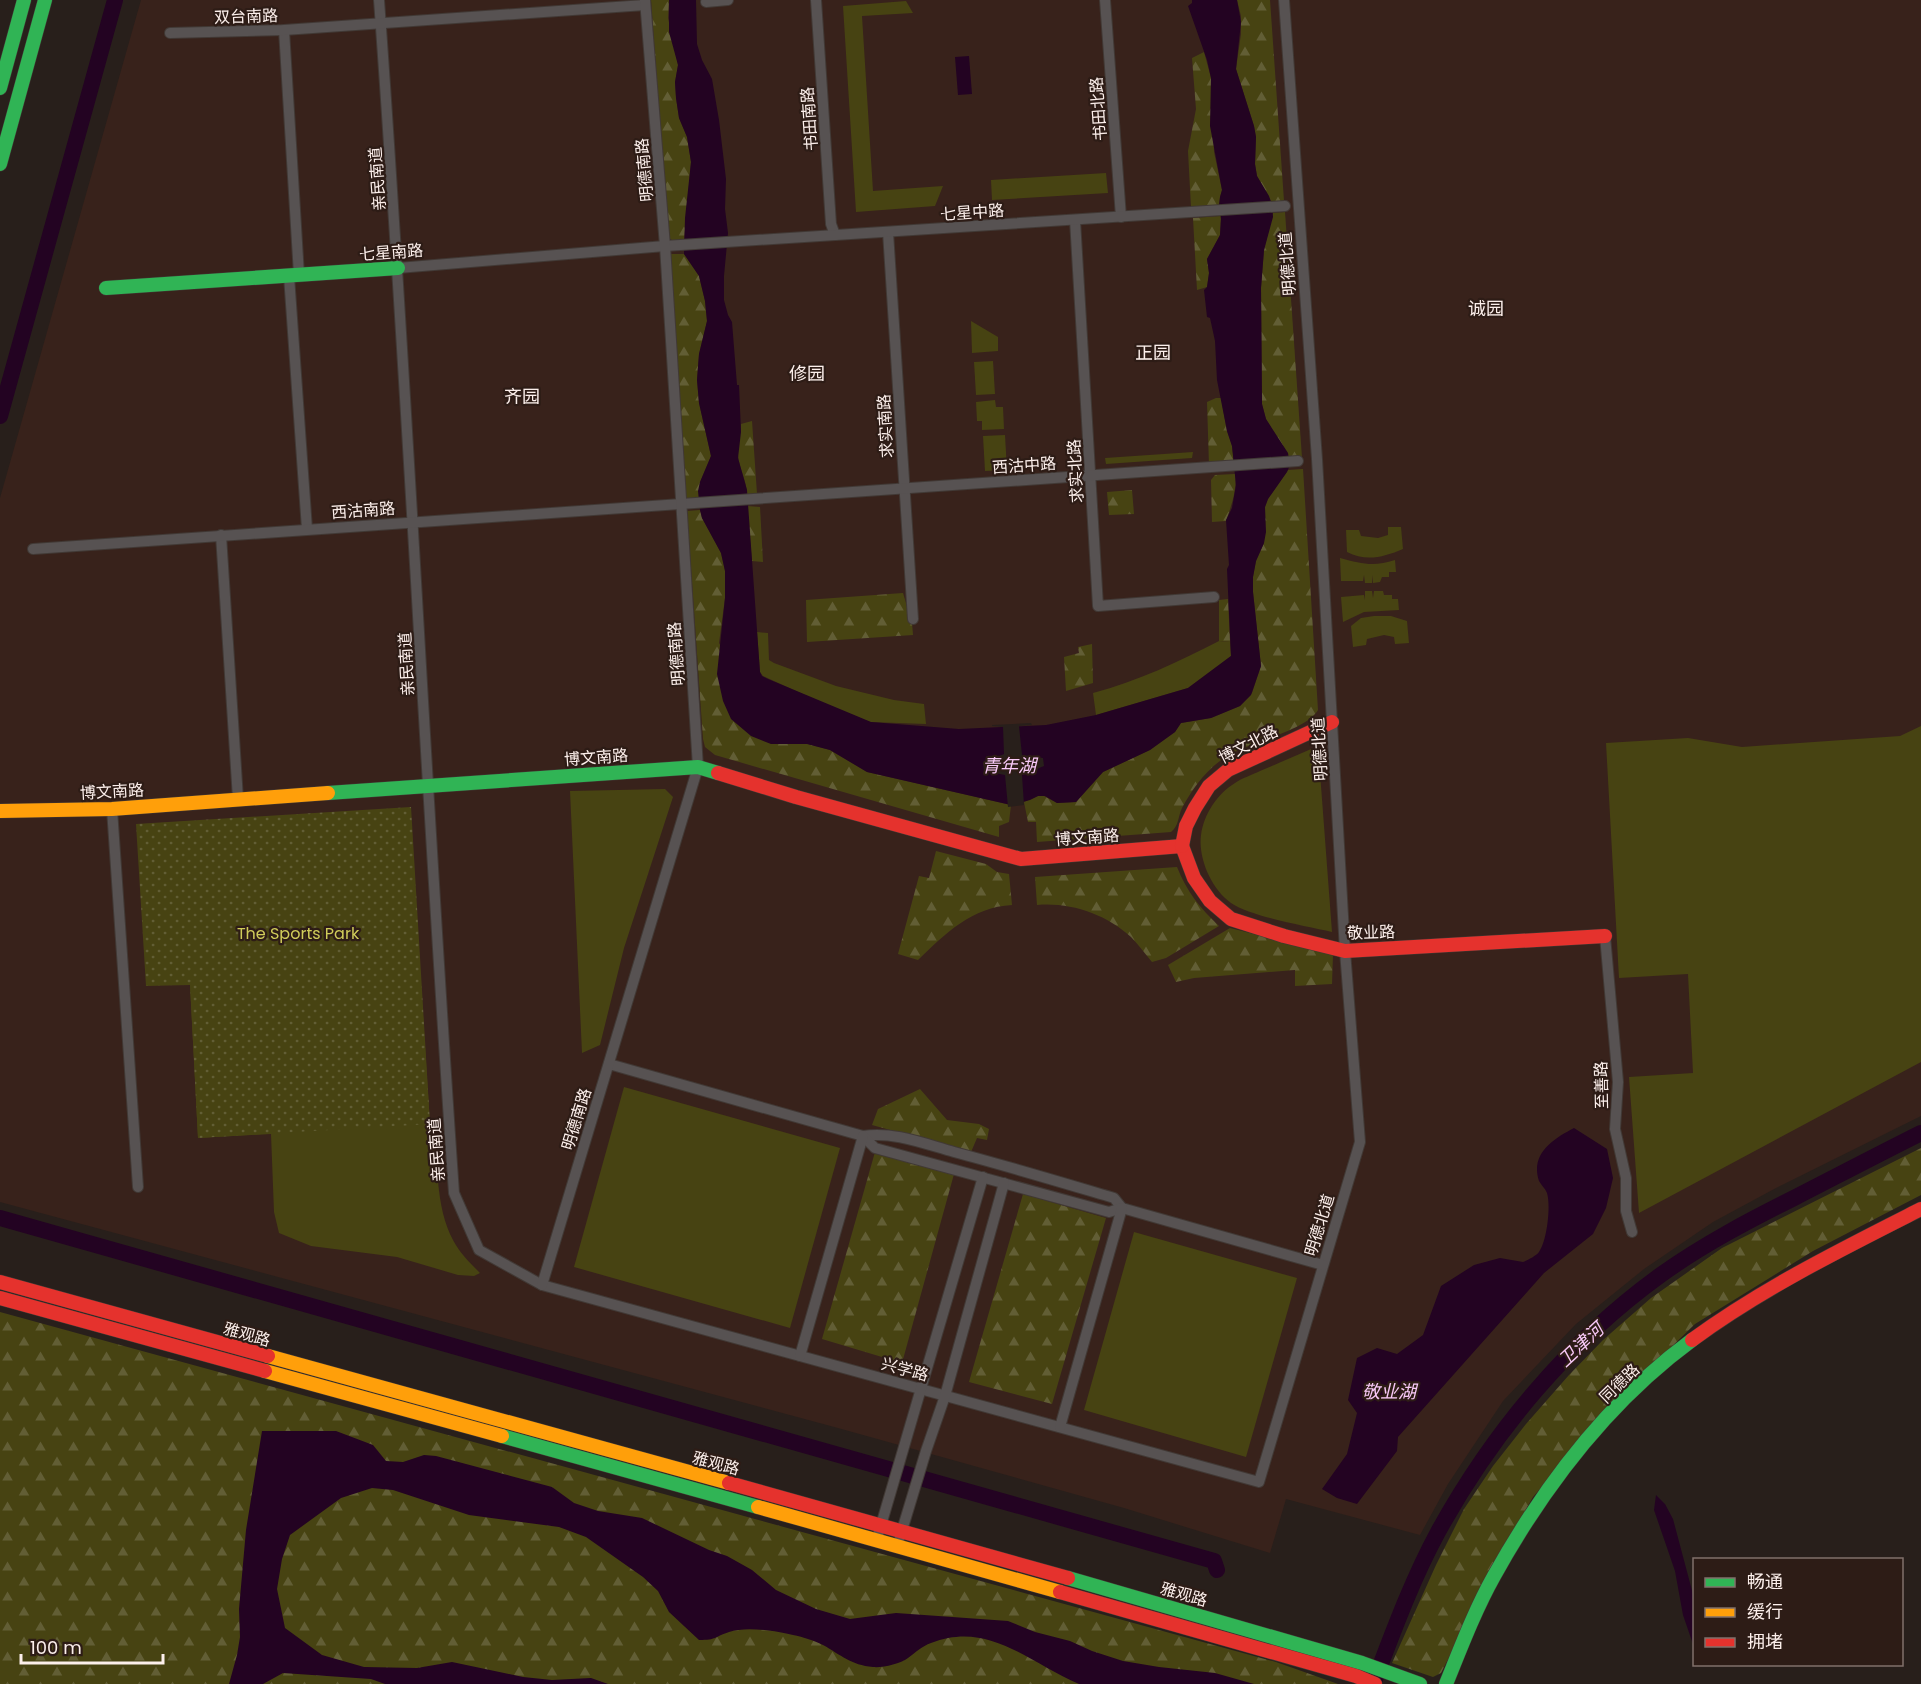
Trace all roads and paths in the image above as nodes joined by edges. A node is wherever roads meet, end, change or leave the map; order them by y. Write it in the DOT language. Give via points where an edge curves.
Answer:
graph roads {
  1 [pos="24,0"];
  2 [pos="45,0"];
  3 [pos="379,0"];
  4 [pos="728,0"];
  5 [pos="816,0"];
  6 [pos="1105,0"];
  7 [pos="1284,0"];
  8 [pos="706,2"];
  9 [pos="645,3"];
  10 [pos="381,24"];
  11 [pos="284,30"];
  12 [pos="170,33"];
  13 [pos="0,88"];
  14 [pos="0,164"];
  15 [pos="1285,206"];
  16 [pos="1121,217"];
  17 [pos="1075,220"];
  18 [pos="888,232"];
  19 [pos="835,235"];
  20 [pos="665,246"];
  21 [pos="679,246"];
  22 [pos="398,268"];
  23 [pos="294,276"];
  24 [pos="106,288"];
  25 [pos="1298,461"];
  26 [pos="1091,475"];
  27 [pos="903,489"];
  28 [pos="696,503"];
  29 [pos="681,505"];
  30 [pos="412,522"];
  31 [pos="307,529"];
  32 [pos="221,536"];
  33 [pos="33,549"];
  34 [pos="1214,597"];
  35 [pos="912,619"];
  36 [pos="1332,722"];
  37 [pos="698,767"];
  38 [pos="428,785"];
  39 [pos="238,799"];
  40 [pos="112,809"];
  41 [pos="0,811"];
  42 [pos="1182,846"];
  43 [pos="1605,936"];
  44 [pos="1345,951"];
  45 [pos="609,1064"];
  46 [pos="863,1136"];
  47 [pos="983,1177"];
  48 [pos="1004,1183"];
  49 [pos="138,1187"];
  50 [pos="1122,1208"];
  51 [pos="1921,1209"];
  52 [pos="1921,1220"];
  53 [pos="1632,1232"];
  54 [pos="1323,1265"];
  55 [pos="0,1282"];
  56 [pos="542,1285"];
  57 [pos="0,1298"];
  58 [pos="800,1356"];
  59 [pos="921,1388"];
  60 [pos="945,1395"];
  61 [pos="1060,1427"];
  62 [pos="1259,1482"];
  63 [pos="881,1525"];
  64 [pos="902,1531"];
  65 [pos="877,1541"];
  66 [pos="898,1546"];
  67 [pos="1359,1670"];
  68 [pos="1376,1684"];
  69 [pos="1420,1684"];
  70 [pos="1446,1684"];
  71 [pos="1457,1684"];
  1 -- 13 [label="main road"];
  2 -- 14 [label="main road"];
  3 -- 10 [label="street, 亲民南道"];
  4 -- 8 [label="street"];
  5 -- 19 [label="street, 书田南路" via="831,224"];
  6 -- 16 [label="street, 书田北路"];
  7 -- 36 [label="street, 明德北道"];
  9 -- 10 [label="street, 双台南路"];
  9 -- 20 [label="street, 明德南路"];
  10 -- 11 [label="street, 双台南路"];
  10 -- 22 [label="street, 亲民南道"];
  11 -- 12 [label="street, 双台南路"];
  11 -- 23 [label="street"];
  15 -- 16 [label="street, 七星中路"];
  16 -- 17 [label="street, 七星中路"];
  17 -- 18 [label="street, 七星中路"];
  17 -- 26 [label="street, 求实北路"];
  18 -- 19 [label="street, 七星中路"];
  18 -- 27 [label="street, 求实南路"];
  19 -- 21 [label="street, 七星中路"];
  20 -- 21 [label="street, 七星南路"];
  20 -- 22 [label="street, 七星南路"];
  20 -- 29 [label="street, 明德南路"];
  22 -- 23 [label="main road, 七星南路"];
  22 -- 30 [label="street, 亲民南道"];
  23 -- 24 [label="main road, 七星南路"];
  23 -- 31 [label="street"];
  25 -- 26 [label="street, 西沽中路"];
  26 -- 27 [label="street, 西沽中路"];
  26 -- 34 [label="street, 求实北路" via="1098,606"];
  27 -- 28 [label="street, 西沽中路"];
  27 -- 35 [label="street, 求实南路"];
  28 -- 29 [label="street, 西沽南路"];
  29 -- 30 [label="street, 西沽南路"];
  29 -- 37 [label="street, 明德南路"];
  30 -- 31 [label="street, 西沽南路"];
  30 -- 38 [label="street, 亲民南道"];
  31 -- 32 [label="street, 西沽南路"];
  32 -- 33 [label="street, 西沽南路"];
  32 -- 39 [label="street"];
  36 -- 42 [label="main road, 博文北路" via="1228,770 1209,786 1195,808"];
  36 -- 44 [label="street, 明德北道"];
  37 -- 38 [label="main road, 博文南路"];
  37 -- 42 [label="main road, 博文南路" via="1021,859"];
  37 -- 45 [label="street, 明德南路"];
  38 -- 39 [label="main road, 博文南路"];
  38 -- 56 [label="street, 亲民南道" via="454,1193 480,1250"];
  39 -- 40 [label="main road, 博文南路"];
  40 -- 41 [label="main road, 博文南路"];
  40 -- 49 [label="street"];
  42 -- 44 [label="main road, 敬业路" via="1194,878 1209,901 1231,919"];
  43 -- 44 [label="main road, 敬业路"];
  43 -- 53 [label="street, 至善路" via="1618,1082 1616,1129"];
  44 -- 54 [label="street, 明德北道" via="1360,1142"];
  45 -- 46 [label="street"];
  45 -- 56 [label="street, 明德南路"];
  46 -- 47 [label="street" via="875,1148"];
  46 -- 50 [label="street" via="879,1133 904,1138 1007,1166 1114,1198"];
  46 -- 58 [label="street"];
  47 -- 48 [label="street"];
  47 -- 59 [label="street"];
  48 -- 50 [label="street" via="1109,1212"];
  48 -- 60 [label="street"];
  50 -- 54 [label="street"];
  50 -- 61 [label="street"];
  51 -- 70 [label="main road, 同德路" via="1797,1273 1725,1316 1672,1356 1617,1407 1569,1462 1524,1523 1473,1616"];
  52 -- 71 [label="main road, 同德路" via="1756,1307 1685,1357 1632,1405 1577,1465 1533,1527 1490,1604"];
  54 -- 62 [label="street, 明德北道"];
  55 -- 63 [label="main road, 雅观路"];
  56 -- 58 [label="street, 兴学路"];
  57 -- 65 [label="main road, 雅观路"];
  58 -- 59 [label="street, 兴学路"];
  59 -- 60 [label="street, 兴学路"];
  59 -- 63 [label="street"];
  60 -- 61 [label="street, 兴学路"];
  60 -- 64 [label="street"];
  61 -- 62 [label="street, 兴学路"];
  63 -- 64 [label="main road, 雅观路"];
  63 -- 65 [label="street"];
  64 -- 66 [label="street"];
  64 -- 67 [label="main road, 雅观路"];
  65 -- 66 [label="main road, 雅观路"];
  66 -- 67 [label="main road, 雅观路"];
  67 -- 68 [label="main road, 雅观路"];
  67 -- 69 [label="main road, 雅观路" via="1387,1673"];
}
